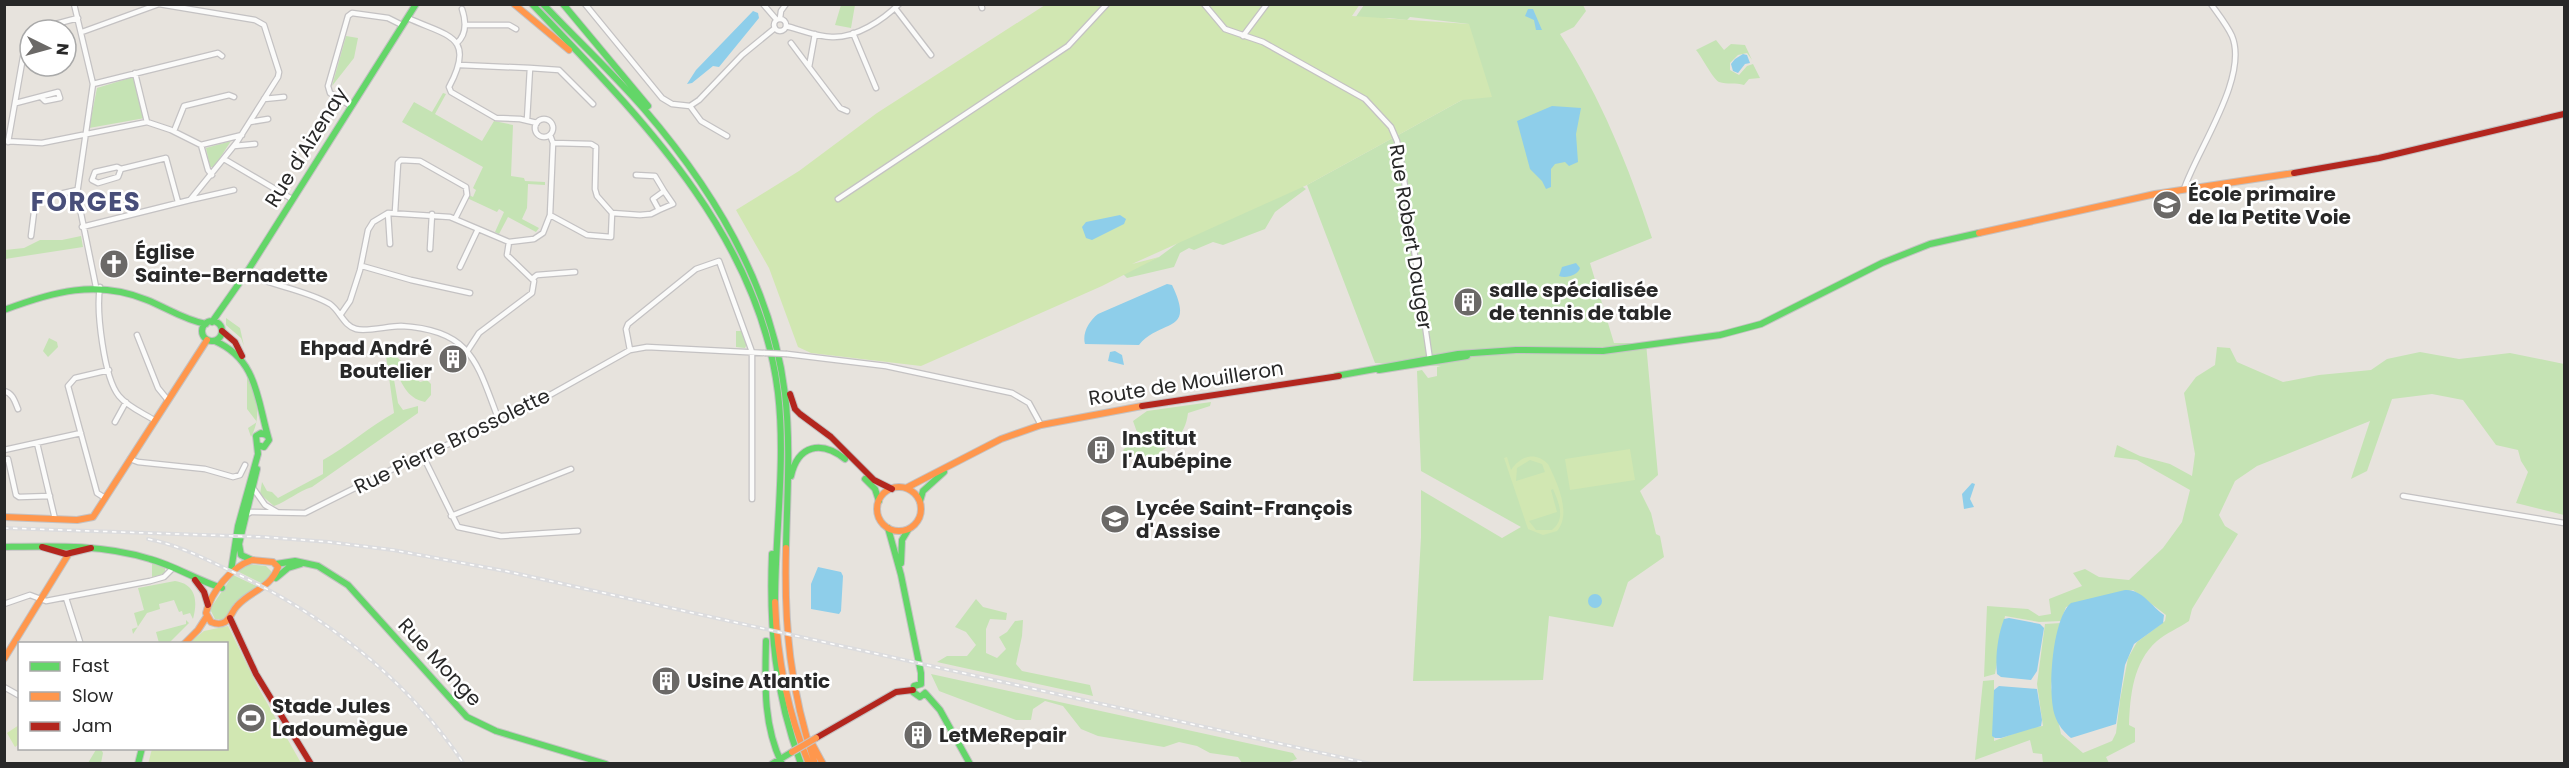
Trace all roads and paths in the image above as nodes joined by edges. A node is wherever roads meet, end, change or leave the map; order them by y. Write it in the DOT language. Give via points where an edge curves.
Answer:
graph roads {
  1 [pos="74,4"];
  2 [pos="159,4"];
  3 [pos="416,4"];
  4 [pos="513,4"];
  5 [pos="532,4"];
  6 [pos="543,4"];
  7 [pos="563,4"];
  8 [pos="585,4"];
  9 [pos="763,4"];
  10 [pos="786,4"];
  11 [pos="1107,4"];
  12 [pos="1204,4"];
  13 [pos="1268,4"];
  14 [pos="2211,4"];
  15 [pos="897,6"];
  16 [pos="462,9"];
  17 [pos="78,18"];
  18 [pos="408,18"];
  19 [pos="778,19"];
  20 [pos="402,25"];
  21 [pos="466,25"];
  22 [pos="786,26"];
  23 [pos="775,28"];
  24 [pos="516,29"];
  25 [pos="82,32"];
  26 [pos="853,33"];
  27 [pos="814,34"];
  28 [pos="1243,36"];
  29 [pos="457,42"];
  30 [pos="791,43"];
  31 [pos="931,55"];
  32 [pos="222,56"];
  33 [pos="460,65"];
  34 [pos="809,67"];
  35 [pos="530,68"];
  36 [pos="135,73"];
  37 [pos="20,78"];
  38 [pos="93,84"];
  39 [pos="876,88"];
  40 [pos="41,97"];
  41 [pos="234,97"];
  42 [pos="284,97"];
  43 [pos="264,99"];
  44 [pos="16,104"];
  45 [pos="593,104"];
  46 [pos="351,106"];
  47 [pos="690,106"];
  48 [pos="847,111"];
  49 [pos="2565,114"];
  50 [pos="268,119"];
  51 [pos="527,120"];
  52 [pos="147,122"];
  53 [pos="250,122"];
  54 [pos="537,123"];
  55 [pos="174,131"];
  56 [pos="85,134"];
  57 [pos="242,135"];
  58 [pos="549,135"];
  59 [pos="727,136"];
  60 [pos="6,142"];
  61 [pos="553,143"];
  62 [pos="255,144"];
  63 [pos="201,145"];
  64 [pos="234,146"];
  65 [pos="224,159"];
  66 [pos="123,169"];
  67 [pos="212,175"];
  68 [pos="636,175"];
  69 [pos="692,177"];
  70 [pos="2184,189"];
  71 [pos="77,190"];
  72 [pos="234,190"];
  73 [pos="664,191"];
  74 [pos="292,199"];
  75 [pos="838,199"];
  76 [pos="190,200"];
  77 [pos="178,202"];
  78 [pos="659,210"];
  79 [pos="395,212"];
  80 [pos="388,213"];
  81 [pos="612,213"];
  82 [pos="432,214"];
  83 [pos="550,215"];
  84 [pos="455,219"];
  85 [pos="82,227"];
  86 [pos="478,230"];
  87 [pos="31,236"];
  88 [pos="509,242"];
  89 [pos="390,244"];
  90 [pos="430,249"];
  91 [pos="362,266"];
  92 [pos="460,267"];
  93 [pos="247,272"];
  94 [pos="575,272"];
  95 [pos="532,279"];
  96 [pos="98,287"];
  97 [pos="470,293"];
  98 [pos="224,308"];
  99 [pos="4,310"];
  100 [pos="341,314"];
  101 [pos="187,321"];
  102 [pos="209,323"];
  103 [pos="221,328"];
  104 [pos="202,333"];
  105 [pos="138,335"];
  106 [pos="207,339"];
  107 [pos="215,341"];
  108 [pos="468,350"];
  109 [pos="630,350"];
  110 [pos="1499,351"];
  111 [pos="752,352"];
  112 [pos="1430,359"];
  113 [pos="1440,361"];
  114 [pos="244,362"];
  115 [pos="1396,368"];
  116 [pos="109,370"];
  117 [pos="1336,376"];
  118 [pos="783,377"];
  119 [pos="4,392"];
  120 [pos="167,399"];
  121 [pos="126,402"];
  122 [pos="18,409"];
  123 [pos="154,420"];
  124 [pos="115,422"];
  125 [pos="262,423"];
  126 [pos="500,423"];
  127 [pos="1041,425"];
  128 [pos="81,433"];
  129 [pos="258,434"];
  130 [pos="266,435"];
  131 [pos="37,443"];
  132 [pos="260,446"];
  133 [pos="4,450"];
  134 [pos="422,454"];
  135 [pos="4,459"];
  136 [pos="130,459"];
  137 [pos="962,460"];
  138 [pos="245,465"];
  139 [pos="572,469"];
  140 [pos="253,488"];
  141 [pos="906,488"];
  142 [pos="779,489"];
  143 [pos="892,489"];
  144 [pos="787,493"];
  145 [pos="50,496"];
  146 [pos="2403,496"];
  147 [pos="105,498"];
  148 [pos="752,499"];
  149 [pos="879,501"];
  150 [pos="920,501"];
  151 [pos="277,512"];
  152 [pos="247,513"];
  153 [pos="5,516"];
  154 [pos="451,516"];
  155 [pos="55,519"];
  156 [pos="239,522"];
  157 [pos="2565,523"];
  158 [pos="888,528"];
  159 [pos="908,530"];
  160 [pos="578,531"];
  161 [pos="41,546"];
  162 [pos="4,547"];
  163 [pos="93,547"];
  164 [pos="68,555"];
  165 [pos="252,560"];
  166 [pos="303,563"];
  167 [pos="276,564"];
  168 [pos="173,568"];
  169 [pos="231,572"];
  170 [pos="901,575"];
  171 [pos="195,580"];
  172 [pos="269,583"];
  173 [pos="222,588"];
  174 [pos="66,598"];
  175 [pos="42,599"];
  176 [pos="4,603"];
  177 [pos="770,603"];
  178 [pos="208,605"];
  179 [pos="207,616"];
  180 [pos="230,618"];
  181 [pos="217,624"];
  182 [pos="198,630"];
  183 [pos="235,635"];
  184 [pos="80,642"];
  185 [pos="186,642"];
  186 [pos="4,659"];
  187 [pos="921,684"];
  188 [pos="4,687"];
  189 [pos="913,690"];
  190 [pos="925,693"];
  191 [pos="18,695"];
  192 [pos="804,732"];
  193 [pos="780,761"];
  194 [pos="311,764"];
  195 [pos="606,764"];
  196 [pos="772,764"];
  197 [pos="801,764"];
  198 [pos="809,764"];
  199 [pos="815,764"];
  200 [pos="823,764"];
  201 [pos="970,764"];
  1 -- 17 [label="street"];
  2 -- 25 [label="street"];
  2 -- 43 [label="street" via="255,20 264,25 279,72"];
  3 -- 18 [label="main road, Rue d'Aizenay"];
  4 -- 69 [label="main road" via="563,44 651,134 676,167"];
  5 -- 69 [label="main road" via="641,117"];
  6 -- 69 [label="main road" via="655,122"];
  7 -- 69 [label="main road" via="688,158"];
  8 -- 47 [label="street" via="662,98 672,104"];
  9 -- 19 [label="street"];
  10 -- 19 [label="street"];
  11 -- 75 [label="street" via="1068,46"];
  12 -- 28 [label="street, Rue Robert Dauger" via="1225,29"];
  13 -- 28 [label="street"];
  14 -- 70 [label="street" via="2232,36 2234,61 2215,125"];
  15 -- 26 [label="street"];
  15 -- 31 [label="street"];
  16 -- 21 [label="street"];
  17 -- 25 [label="street"];
  18 -- 20 [label="main road, Rue d'Aizenay"];
  18 -- 29 [label="street"];
  19 -- 22 [label="street" via="785,21"];
  19 -- 23 [label="street"];
  20 -- 46 [label="main road, Rue d'Aizenay"];
  20 -- 46 [label="street" via="388,18 348,16 328,86 330,93"];
  21 -- 24 [label="street" via="509,25"];
  21 -- 29 [label="street"];
  22 -- 23 [label="street" via="782,31"];
  22 -- 27 [label="street"];
  23 -- 47 [label="street"];
  25 -- 38 [label="street"];
  26 -- 27 [label="street" via="833,37"];
  26 -- 39 [label="street"];
  27 -- 34 [label="street"];
  28 -- 112 [label="street, Rue Robert Dauger" via="1263,42 1365,99 1391,127 1402,166"];
  29 -- 33 [label="street"];
  30 -- 34 [label="street"];
  32 -- 36 [label="street" via="218,53"];
  33 -- 35 [label="street"];
  33 -- 51 [label="street" via="449,87 451,92 496,118"];
  34 -- 48 [label="street" via="840,108"];
  35 -- 45 [label="street" via="559,70"];
  35 -- 51 [label="street"];
  36 -- 38 [label="street"];
  36 -- 52 [label="street"];
  37 -- 44 [label="street"];
  38 -- 56 [label="street"];
  40 -- 44 [label="street"];
  41 -- 55 [label="street" via="184,106"];
  42 -- 43 [label="street"];
  43 -- 53 [label="street"];
  44 -- 60 [label="street"];
  46 -- 74 [label="main road, Rue d'Aizenay"];
  47 -- 59 [label="street" via="701,121"];
  49 -- 70 [label="main road" via="2320,169"];
  50 -- 53 [label="street"];
  51 -- 54 [label="street"];
  52 -- 55 [label="street"];
  52 -- 56 [label="street"];
  53 -- 57 [label="street"];
  54 -- 58 [label="street" via="540,135"];
  54 -- 58 [label="street" via="542,119 551,122 553,129"];
  55 -- 63 [label="street"];
  56 -- 60 [label="street" via="42,143"];
  56 -- 71 [label="street"];
  57 -- 63 [label="street"];
  57 -- 64 [label="street"];
  58 -- 61 [label="street"];
  61 -- 81 [label="street" via="596,147 595,189"];
  61 -- 83 [label="street"];
  62 -- 64 [label="street"];
  63 -- 67 [label="street"];
  64 -- 65 [label="street"];
  65 -- 67 [label="street"];
  65 -- 74 [label="street"];
  66 -- 66 [label="street" via="118,177 98,183 92,180 95,172"];
  66 -- 77 [label="street" via="166,158"];
  67 -- 76 [label="street"];
  68 -- 73 [label="street" via="655,176"];
  69 -- 118 [label="main road" via="723,217 746,262 773,331"];
  69 -- 142 [label="main road" via="731,249 765,334 779,401"];
  70 -- 110 [label="main road" via="1930,244 1743,330 1603,351"];
  71 -- 85 [label="street"];
  71 -- 87 [label="street" via="38,199"];
  72 -- 76 [label="street"];
  73 -- 78 [label="street" via="654,199"];
  73 -- 78 [label="street" via="673,204"];
  74 -- 93 [label="main road, Rue d'Aizenay"];
  76 -- 77 [label="street"];
  77 -- 85 [label="street"];
  78 -- 81 [label="street" via="640,215"];
  79 -- 80 [label="street"];
  79 -- 82 [label="street"];
  79 -- 84 [label="street" via="398,163 420,160 466,187 467,195"];
  80 -- 89 [label="street"];
  80 -- 91 [label="street" via="368,230"];
  81 -- 83 [label="street" via="611,237 587,235"];
  82 -- 84 [label="street"];
  82 -- 90 [label="street"];
  83 -- 88 [label="street" via="543,233 534,240"];
  84 -- 86 [label="street"];
  85 -- 96 [label="street"];
  86 -- 88 [label="street"];
  86 -- 92 [label="street"];
  88 -- 95 [label="street" via="507,255"];
  91 -- 97 [label="street"];
  91 -- 100 [label="street" via="350,301"];
  93 -- 98 [label="main road, Rue d'Aizenay"];
  93 -- 100 [label="street" via="322,301"];
  94 -- 95 [label="street" via="537,275"];
  95 -- 108 [label="street" via="532,293 479,333"];
  96 -- 99 [label="main road" via="65,290"];
  96 -- 101 [label="main road" via="127,291"];
  96 -- 116 [label="street"];
  98 -- 102 [label="main road, Rue d'Aizenay"];
  98 -- 103 [label="main road, Rue d'Aizenay"];
  100 -- 108 [label="street" via="356,329 401,326 427,330 452,338"];
  101 -- 102 [label="main road"];
  101 -- 104 [label="main road"];
  102 -- 103 [label="main road"];
  102 -- 104 [label="main road"];
  103 -- 107 [label="main road"];
  103 -- 114 [label="main road" via="235,342"];
  104 -- 106 [label="main road"];
  105 -- 120 [label="street" via="158,388"];
  106 -- 107 [label="main road"];
  106 -- 120 [label="main road"];
  107 -- 114 [label="main road" via="232,347"];
  108 -- 126 [label="street" via="477,363"];
  109 -- 111 [label="street, Rue Pierre Brossolette" via="647,347"];
  109 -- 111 [label="street" via="628,324 696,270 717,260"];
  109 -- 126 [label="street, Rue Pierre Brossolette"];
  110 -- 112 [label="main road, Route de Mouilleron"];
  110 -- 113 [label="main road, Route de Mouilleron"];
  111 -- 127 [label="street, Rue Pierre Brossolette, bridge" via="886,366 1012,393 1029,403"];
  111 -- 148 [label="street"];
  112 -- 113 [label="street"];
  112 -- 115 [label="street"];
  112 -- 117 [label="main road, Route de Mouilleron"];
  113 -- 115 [label="main road, Route de Mouilleron"];
  114 -- 125 [label="main road" via="258,392"];
  115 -- 117 [label="main road, Route de Mouilleron"];
  116 -- 121 [label="street" via="114,390"];
  116 -- 128 [label="street" via="75,378 68,386"];
  117 -- 127 [label="main road, Route de Mouilleron"];
  118 -- 143 [label="main road" via="795,409 831,437 874,480"];
  118 -- 144 [label="main road" via="788,421"];
  119 -- 122 [label="street" via="14,399"];
  120 -- 123 [label="main road"];
  121 -- 123 [label="street"];
  121 -- 124 [label="street"];
  123 -- 136 [label="main road"];
  125 -- 129 [label="main road"];
  125 -- 130 [label="main road"];
  126 -- 134 [label="street, Rue Pierre Brossolette"];
  127 -- 137 [label="main road, Route de Mouilleron" via="1001,439"];
  128 -- 131 [label="street"];
  128 -- 147 [label="street" via="97,493"];
  129 -- 130 [label="main road"];
  129 -- 132 [label="main road" via="255,438"];
  130 -- 132 [label="main road" via="268,442"];
  131 -- 133 [label="street"];
  131 -- 145 [label="street"];
  132 -- 140 [label="main road"];
  132 -- 156 [label="main road"];
  134 -- 151 [label="street, Rue Pierre Brossolette" via="305,513"];
  134 -- 154 [label="street"];
  135 -- 145 [label="street" via="8,459 16,495"];
  136 -- 138 [label="street" via="205,469 233,477 240,475"];
  136 -- 147 [label="main road"];
  137 -- 141 [label="main road"];
  137 -- 150 [label="main road" via="932,482"];
  139 -- 154 [label="street"];
  140 -- 151 [label="street" via="265,505"];
  140 -- 152 [label="main road"];
  141 -- 143 [label="main road"];
  141 -- 150 [label="main road"];
  142 -- 177 [label="main road" via="774,501"];
  142 -- 198 [label="main road" via="778,655 790,715"];
  143 -- 149 [label="main road"];
  144 -- 149 [label="main road" via="792,469 800,456 814,447 829,447 871,485"];
  144 -- 192 [label="main road" via="784,624 792,688"];
  145 -- 155 [label="street"];
  146 -- 157 [label="street"];
  147 -- 155 [label="main road" via="93,517 86,520"];
  149 -- 158 [label="main road" via="878,515"];
  150 -- 159 [label="main road" via="920,517"];
  151 -- 152 [label="street, Rue Pierre Brossolette"];
  152 -- 156 [label="street"];
  152 -- 165 [label="main road" via="238,552"];
  153 -- 155 [label="main road"];
  154 -- 160 [label="street" via="458,527 501,536"];
  156 -- 169 [label="main road"];
  158 -- 159 [label="main road"];
  158 -- 170 [label="main road"];
  159 -- 170 [label="main road" via="902,540"];
  161 -- 162 [label="main road"];
  161 -- 163 [label="main road"];
  161 -- 164 [label="main road"];
  163 -- 164 [label="main road"];
  163 -- 168 [label="main road" via="138,555"];
  164 -- 175 [label="main road"];
  165 -- 167 [label="main road, Rue Monge"];
  165 -- 169 [label="main road"];
  166 -- 167 [label="main road, Rue Monge"];
  166 -- 172 [label="main road" via="288,568"];
  166 -- 195 [label="main road, Rue Monge" via="324,568 348,585 467,717 495,732"];
  167 -- 172 [label="main road" via="277,572"];
  168 -- 171 [label="main road"];
  168 -- 174 [label="street" via="164,577"];
  169 -- 173 [label="main road"];
  170 -- 187 [label="main road"];
  171 -- 173 [label="main road"];
  171 -- 178 [label="main road"];
  172 -- 180 [label="main road" via="237,605"];
  173 -- 178 [label="main road"];
  174 -- 175 [label="street"];
  174 -- 184 [label="street"];
  175 -- 176 [label="street" via="30,595"];
  175 -- 186 [label="main road"];
  177 -- 193 [label="main road" via="766,705 770,734"];
  177 -- 197 [label="main road" via="776,684"];
  178 -- 179 [label="main road"];
  179 -- 181 [label="main road"];
  179 -- 182 [label="main road"];
  180 -- 181 [label="main road"];
  180 -- 183 [label="main road"];
  181 -- 182 [label="main road"];
  181 -- 183 [label="main road"];
  182 -- 185 [label="main road"];
  183 -- 194 [label="main road"];
  187 -- 189 [label="main road"];
  187 -- 190 [label="main road" via="926,687"];
  188 -- 191 [label="street"];
  189 -- 190 [label="main road" via="918,697"];
  189 -- 193 [label="main road, bridge" via="896,692"];
  190 -- 201 [label="main road"];
  192 -- 199 [label="main road"];
  192 -- 200 [label="main road"];
  193 -- 196 [label="main road"];
}
